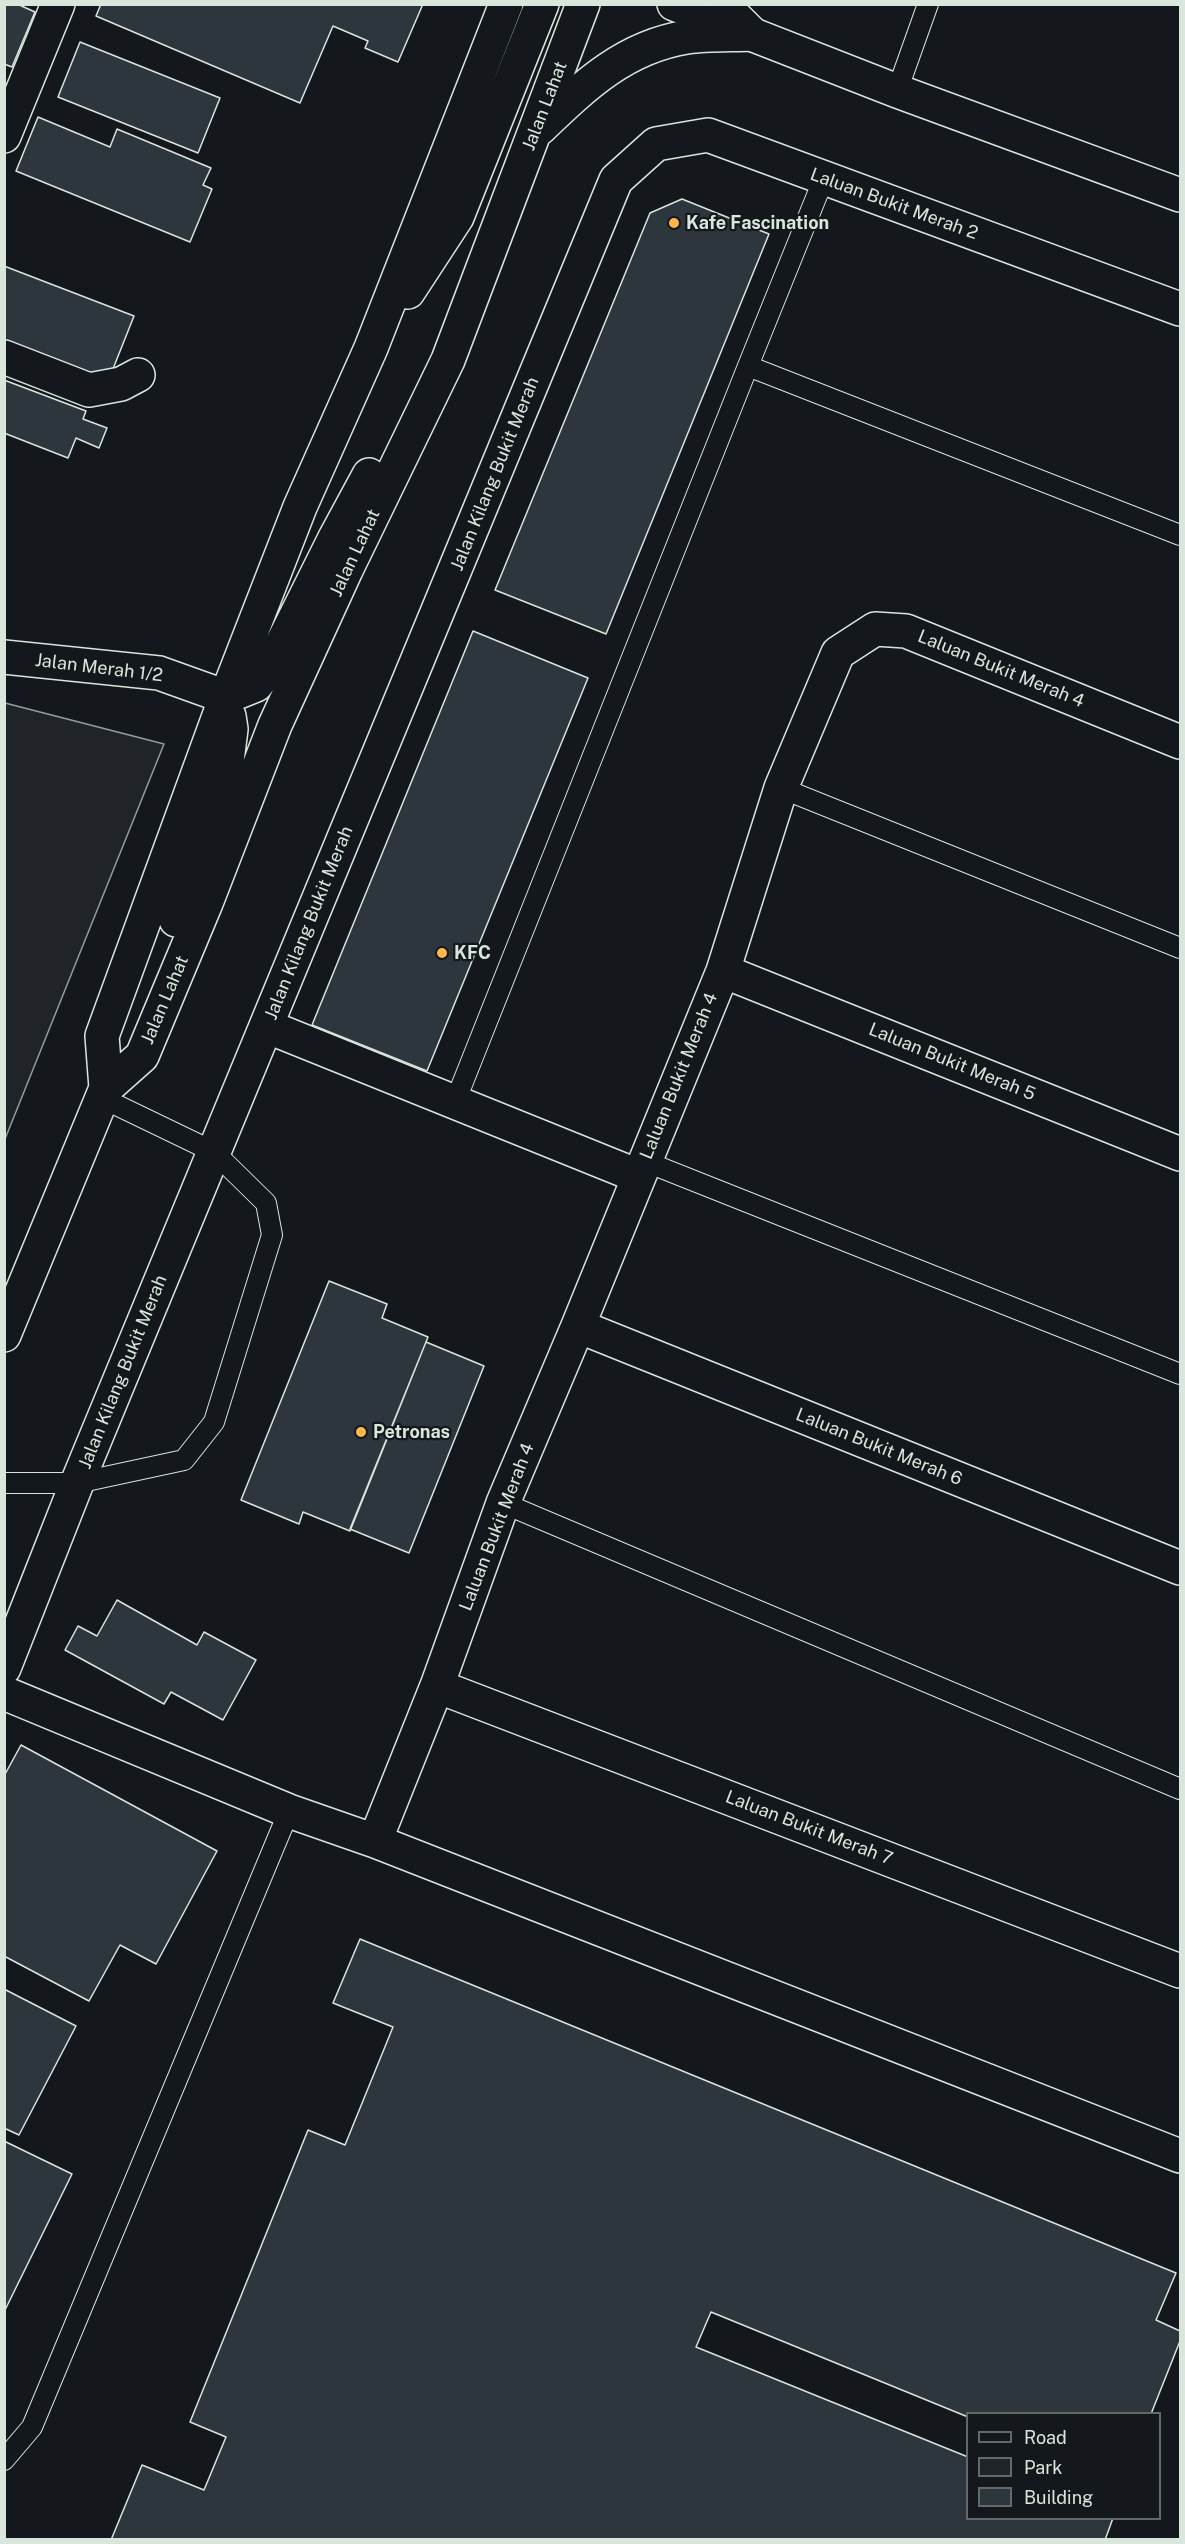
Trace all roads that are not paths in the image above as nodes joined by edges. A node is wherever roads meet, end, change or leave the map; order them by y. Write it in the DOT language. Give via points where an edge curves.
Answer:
graph roads {
  1 [pos="58,4"];
  2 [pos="506,4"];
  3 [pos="542,4"];
  4 [pos="584,4"];
  5 [pos="674,4"];
  6 [pos="722,4"];
  7 [pos="928,4"];
  8 [pos="752,34"];
  9 [pos="897,91"];
  10 [pos="534,133"];
  11 [pos="4,136"];
  12 [pos="824,178"];
  13 [pos="616,180"];
  14 [pos="1180,195"];
  15 [pos="1180,309"];
  16 [pos="370,348"];
  17 [pos="4,357"];
  18 [pos="448,360"];
  19 [pos="748,366"];
  20 [pos="138,375"];
  21 [pos="1180,535"];
  22 [pos="4,657"];
  23 [pos="226,697"];
  24 [pos="1180,742"];
  25 [pos="781,788"];
  26 [pos="1180,948"];
  27 [pos="723,971"];
  28 [pos="267,1026"];
  29 [pos="142,1056"];
  30 [pos="104,1093"];
  31 [pos="455,1102"];
  32 [pos="214,1152"];
  33 [pos="1180,1154"];
  34 [pos="641,1168"];
  35 [pos="578,1326"];
  36 [pos="4,1335"];
  37 [pos="1180,1374"];
  38 [pos="4,1483"];
  39 [pos="77,1483"];
  40 [pos="503,1503"];
  41 [pos="1180,1568"];
  42 [pos="4,1668"];
  43 [pos="437,1686"];
  44 [pos="4,1693"];
  45 [pos="1180,1790"];
  46 [pos="289,1811"];
  47 [pos="375,1841"];
  48 [pos="1180,1971"];
  49 [pos="1180,2156"];
  50 [pos="4,2460"];
  1 -- 11 [label="street"];
  2 -- 16 [label="street, Jalan Lahat"];
  3 -- 16 [label="street" via="457,217"];
  4 -- 10 [label="street, Jalan Lahat"];
  5 -- 8 [label="street"];
  6 -- 8 [label="street"];
  7 -- 9 [label="lane"];
  8 -- 9 [label="street"];
  8 -- 10 [label="street" via="687,37 642,49 592,79"];
  9 -- 14 [label="street"];
  10 -- 18 [label="street, Jalan Lahat"];
  12 -- 13 [label="street, Laluan Bukit Merah 2" via="708,135 656,144"];
  12 -- 15 [label="street, Laluan Bukit Merah 2"];
  12 -- 19 [label="lane"];
  13 -- 28 [label="street, Jalan Kilang Bukit Merah"];
  16 -- 23 [label="street, Jalan Lahat" via="300,507"];
  17 -- 20 [label="street" via="89,390 121,384"];
  18 -- 23 [label="street" via="364,483 272,664 256,685"];
  18 -- 29 [label="street, Jalan Lahat" via="275,725"];
  19 -- 21 [label="lane"];
  19 -- 31 [label="lane"];
  22 -- 23 [label="street, Jalan Merah 1/2" via="159,673"];
  23 -- 29 [label="street" via="231,729 225,777 152,990"];
  23 -- 30 [label="street, Jalan Lahat" via="102,1036"];
  24 -- 25 [label="street, Laluan Bukit Merah 4" via="906,631 875,629 838,653"];
  25 -- 26 [label="lane"];
  25 -- 27 [label="street, Laluan Bukit Merah 4"];
  27 -- 33 [label="street, Laluan Bukit Merah 5"];
  27 -- 34 [label="street, Laluan Bukit Merah 4"];
  28 -- 31 [label="street"];
  28 -- 32 [label="street, Jalan Kilang Bukit Merah"];
  29 -- 30 [label="street, Jalan Lahat"];
  30 -- 32 [label="lane"];
  30 -- 36 [label="street, Jalan Lahat"];
  31 -- 34 [label="street"];
  32 -- 39 [label="street, Jalan Kilang Bukit Merah"];
  32 -- 39 [label="lane" via="266,1203 272,1234 214,1422 183,1460"];
  34 -- 35 [label="street, Laluan Bukit Merah 4"];
  34 -- 37 [label="lane"];
  35 -- 40 [label="street, Laluan Bukit Merah 4"];
  35 -- 41 [label="street, Laluan Bukit Merah 6"];
  38 -- 39 [label="lane"];
  39 -- 42 [label="street, Jalan Kilang Bukit Merah"];
  40 -- 43 [label="street, Laluan Bukit Merah 4"];
  40 -- 45 [label="lane"];
  43 -- 47 [label="street, Laluan Bukit Merah 4"];
  43 -- 48 [label="street, Laluan Bukit Merah 7"];
  44 -- 46 [label="street"];
  46 -- 47 [label="street"];
  46 -- 50 [label="lane" via="32,2427"];
  47 -- 49 [label="street"];
}
